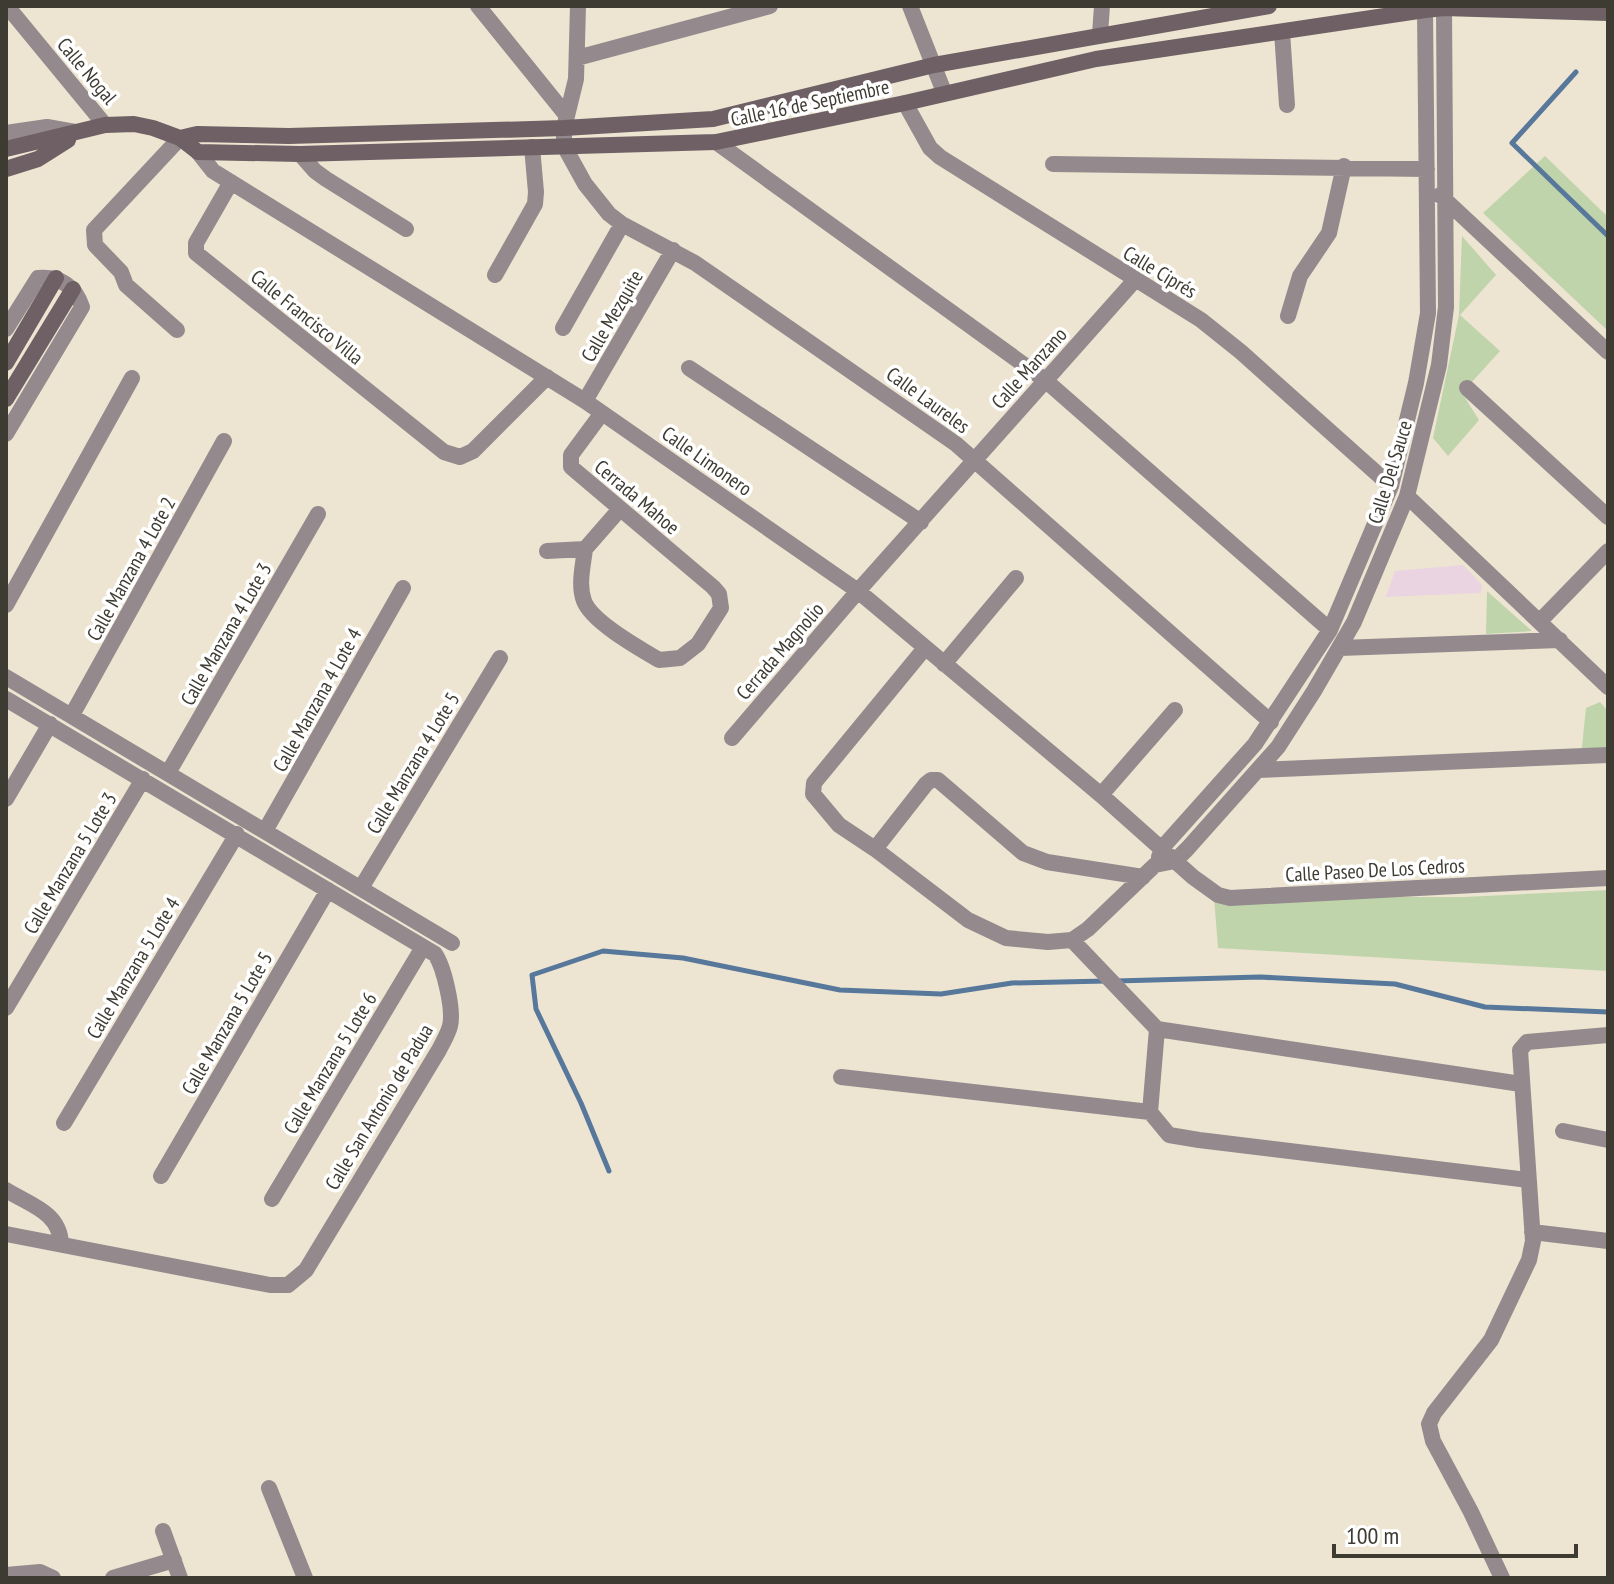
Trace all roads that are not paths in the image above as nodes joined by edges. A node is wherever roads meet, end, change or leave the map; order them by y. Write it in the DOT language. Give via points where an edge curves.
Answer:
graph roads {
  1 [pos="7,6"];
  2 [pos="478,6"];
  3 [pos="578,6"];
  4 [pos="770,6"];
  5 [pos="910,6"];
  6 [pos="1102,6"];
  7 [pos="1269,6"];
  8 [pos="1444,8"];
  9 [pos="1425,10"];
  10 [pos="1608,13"];
  11 [pos="1282,32"];
  12 [pos="1100,34"];
  13 [pos="577,58"];
  14 [pos="934,65"];
  15 [pos="944,92"];
  16 [pos="905,103"];
  17 [pos="1287,105"];
  18 [pos="566,122"];
  19 [pos="105,125"];
  20 [pos="6,133"];
  21 [pos="79,133"];
  22 [pos="180,138"];
  23 [pos="716,142"];
  24 [pos="564,146"];
  25 [pos="532,147"];
  26 [pos="6,149"];
  27 [pos="198,152"];
  28 [pos="300,154"];
  29 [pos="1053,164"];
  30 [pos="1344,166"];
  31 [pos="6,169"];
  32 [pos="1427,169"];
  33 [pos="231,182"];
  34 [pos="1428,188"];
  35 [pos="1446,198"];
  36 [pos="622,224"];
  37 [pos="406,229"];
  38 [pos="673,250"];
  39 [pos="495,275"];
  40 [pos="56,278"];
  41 [pos="1135,280"];
  42 [pos="73,289"];
  43 [pos="1288,316"];
  44 [pos="563,328"];
  45 [pos="6,329"];
  46 [pos="177,330"];
  47 [pos="1608,352"];
  48 [pos="6,363"];
  49 [pos="689,368"];
  50 [pos="547,377"];
  51 [pos="132,378"];
  52 [pos="1045,380"];
  53 [pos="1467,388"];
  54 [pos="6,399"];
  55 [pos="585,401"];
  56 [pos="602,413"];
  57 [pos="6,434"];
  58 [pos="224,441"];
  59 [pos="974,460"];
  60 [pos="1391,486"];
  61 [pos="1407,496"];
  62 [pos="620,509"];
  63 [pos="318,514"];
  64 [pos="1608,517"];
  65 [pos="921,522"];
  66 [pos="585,549"];
  67 [pos="547,551"];
  68 [pos="1608,551"];
  69 [pos="1016,578"];
  70 [pos="403,588"];
  71 [pos="858,591"];
  72 [pos="6,605"];
  73 [pos="1541,620"];
  74 [pos="1330,630"];
  75 [pos="1560,640"];
  76 [pos="925,648"];
  77 [pos="1340,648"];
  78 [pos="500,658"];
  79 [pos="944,664"];
  80 [pos="6,677"];
  81 [pos="1608,687"];
  82 [pos="6,699"];
  83 [pos="1175,710"];
  84 [pos="72,715"];
  85 [pos="1271,722"];
  86 [pos="50,724"];
  87 [pos="732,738"];
  88 [pos="1608,755"];
  89 [pos="1258,770"];
  90 [pos="168,773"];
  91 [pos="143,779"];
  92 [pos="1101,795"];
  93 [pos="6,799"];
  94 [pos="265,831"];
  95 [pos="237,834"];
  96 [pos="1162,848"];
  97 [pos="875,849"];
  98 [pos="1175,861"];
  99 [pos="1149,871"];
  100 [pos="1608,878"];
  101 [pos="361,888"];
  102 [pos="328,890"];
  103 [pos="1072,940"];
  104 [pos="452,943"];
  105 [pos="423,947"];
  106 [pos="6,1008"];
  107 [pos="1157,1029"];
  108 [pos="1608,1035"];
  109 [pos="841,1077"];
  110 [pos="1521,1084"];
  111 [pos="1150,1112"];
  112 [pos="64,1123"];
  113 [pos="1563,1131"];
  114 [pos="1608,1140"];
  115 [pos="161,1176"];
  116 [pos="1528,1180"];
  117 [pos="6,1190"];
  118 [pos="272,1199"];
  119 [pos="1532,1232"];
  120 [pos="6,1234"];
  121 [pos="1608,1241"];
  122 [pos="61,1244"];
  123 [pos="269,1488"];
  124 [pos="163,1531"];
  125 [pos="174,1560"];
  126 [pos="6,1575"];
  127 [pos="53,1578"];
  128 [pos="113,1578"];
  129 [pos="180,1578"];
  130 [pos="305,1578"];
  131 [pos="1502,1578"];
  1 -- 19 [label="street, Calle Nogal"];
  2 -- 18 [label="street"];
  3 -- 13 [label="street"];
  4 -- 13 [label="street"];
  5 -- 14 [label="street"];
  6 -- 12 [label="street"];
  7 -- 12 [label="main road, Calle 16 de Septiembre"];
  8 -- 9 [label="main road, Calle 16 de Septiembre"];
  8 -- 10 [label="main road"];
  8 -- 35 [label="street, Calle Del Sauce"];
  9 -- 11 [label="main road, Calle 16 de Septiembre"];
  9 -- 32 [label="street, Calle Del Sauce"];
  11 -- 15 [label="main road, Calle 16 de Septiembre" via="1096,59"];
  11 -- 17 [label="street"];
  12 -- 14 [label="main road, Calle 16 de Septiembre"];
  13 -- 18 [label="street"];
  14 -- 15 [label="street"];
  14 -- 18 [label="main road, Calle 16 de Septiembre" via="713,119"];
  15 -- 16 [label="main road, Calle 16 de Septiembre"];
  16 -- 23 [label="main road, Calle 16 de Septiembre"];
  16 -- 41 [label="street, Calle Ciprés" via="940,157"];
  18 -- 22 [label="main road, Calle 16 de Septiembre"];
  18 -- 24 [label="street"];
  19 -- 21 [label="main road, Calle 16 de Septiembre"];
  19 -- 22 [label="main road, Calle 16 de Septiembre" via="134,124"];
  20 -- 21 [label="street" via="47,127"];
  21 -- 26 [label="main road"];
  21 -- 31 [label="main road" via="38,159"];
  22 -- 27 [label="main road, Calle 16 de Septiembre"];
  22 -- 46 [label="street" via="94,230 95,245 121,272 126,285"];
  23 -- 24 [label="main road, Calle 16 de Septiembre"];
  23 -- 52 [label="street"];
  24 -- 25 [label="main road, Calle 16 de Septiembre"];
  24 -- 36 [label="street, Calle Laureles" via="598,201"];
  25 -- 28 [label="main road, Calle 16 de Septiembre"];
  25 -- 39 [label="street" via="535,204"];
  27 -- 28 [label="main road, Calle 16 de Septiembre"];
  27 -- 33 [label="street, Calle Limonero"];
  28 -- 37 [label="street" via="326,179"];
  29 -- 30 [label="street"];
  30 -- 32 [label="street"];
  30 -- 43 [label="street" via="1329,233 1300,276"];
  32 -- 34 [label="street, Calle Del Sauce"];
  33 -- 50 [label="street, Calle Limonero"];
  33 -- 50 [label="street, Calle Francisco Villa" via="196,243 196,253 444,452 460,457 473,451"];
  34 -- 35 [label="street"];
  34 -- 60 [label="street, Calle Del Sauce" via="1428,313"];
  35 -- 47 [label="street"];
  35 -- 61 [label="street, Calle Del Sauce" via="1447,288 1440,352"];
  36 -- 38 [label="street, Calle Laureles"];
  36 -- 44 [label="street"];
  38 -- 55 [label="street, Calle Mezquite"];
  38 -- 59 [label="street, Calle Laureles"];
  40 -- 42 [label="street"];
  40 -- 45 [label="street" via="38,278"];
  40 -- 48 [label="main road"];
  41 -- 52 [label="street, Calle Manzano"];
  41 -- 60 [label="street, Calle Ciprés" via="1221,335"];
  42 -- 54 [label="main road"];
  42 -- 57 [label="street" via="82,307"];
  49 -- 65 [label="street"];
  50 -- 55 [label="street, Calle Limonero"];
  51 -- 72 [label="street"];
  52 -- 59 [label="street, Calle Manzano"];
  52 -- 74 [label="street"];
  53 -- 64 [label="street"];
  55 -- 56 [label="street, Calle Limonero"];
  56 -- 62 [label="street, Cerrada Mahoe" via="569,461"];
  56 -- 71 [label="street, Calle Limonero"];
  58 -- 84 [label="street, Calle Manzana 4 Lote 2"];
  59 -- 65 [label="street, Calle Manzano"];
  59 -- 85 [label="street, Calle Laureles"];
  60 -- 74 [label="street, Calle Del Sauce"];
  61 -- 73 [label="street"];
  61 -- 77 [label="street, Calle Del Sauce"];
  62 -- 66 [label="street"];
  62 -- 66 [label="street, Cerrada Mahoe" via="719,594 720,611 693,650 680,658 659,660 590,612 581,586"];
  63 -- 90 [label="street, Calle Manzana 4 Lote 3"];
  65 -- 71 [label="street, Calle Manzano"];
  66 -- 67 [label="street"];
  68 -- 73 [label="street"];
  69 -- 79 [label="street"];
  70 -- 94 [label="street, Calle Manzana 4 Lote 4"];
  71 -- 76 [label="street, Calle Limonero"];
  71 -- 87 [label="street, Cerrada Magnolio"];
  73 -- 75 [label="street"];
  74 -- 85 [label="street, Calle Del Sauce"];
  75 -- 77 [label="street"];
  75 -- 81 [label="street"];
  76 -- 79 [label="street, Calle Limonero"];
  76 -- 97 [label="street" via="814,783 816,800 839,825"];
  77 -- 89 [label="street, Calle Del Sauce"];
  78 -- 101 [label="street, Calle Manzana 4 Lote 5"];
  79 -- 92 [label="street, Calle Limonero"];
  80 -- 84 [label="street"];
  82 -- 86 [label="street, Calle San Antonio de Padua"];
  83 -- 92 [label="street"];
  84 -- 90 [label="street"];
  85 -- 96 [label="street, Calle Del Sauce"];
  86 -- 91 [label="street, Calle San Antonio de Padua"];
  86 -- 93 [label="street"];
  88 -- 89 [label="street"];
  89 -- 98 [label="street, Calle Del Sauce"];
  90 -- 94 [label="street"];
  91 -- 95 [label="street, Calle San Antonio de Padua"];
  91 -- 106 [label="street, Calle Manzana 5 Lote 3"];
  92 -- 96 [label="street, Calle Limonero"];
  94 -- 101 [label="street"];
  95 -- 102 [label="street, Calle San Antonio de Padua"];
  95 -- 112 [label="street, Calle Manzana 5 Lote 4"];
  96 -- 98 [label="street, Calle Paseo De Los Cedros"];
  96 -- 99 [label="street, Calle Del Sauce"];
  97 -- 99 [label="street" via="926,784 938,780 1023,853 1047,862"];
  97 -- 103 [label="street" via="968,920 1006,938"];
  98 -- 99 [label="street"];
  98 -- 100 [label="street, Calle Paseo De Los Cedros" via="1209,890 1230,898"];
  99 -- 103 [label="street, Calle Del Sauce"];
  101 -- 104 [label="street"];
  102 -- 105 [label="street, Calle San Antonio de Padua"];
  102 -- 115 [label="street, Calle Manzana 5 Lote 5"];
  103 -- 107 [label="street"];
  105 -- 118 [label="street, Calle Manzana 5 Lote 6"];
  105 -- 122 [label="street, Calle San Antonio de Padua" via="439,960 451,1014 449,1030 298,1278 288,1285 270,1285"];
  107 -- 110 [label="street"];
  107 -- 111 [label="street"];
  108 -- 110 [label="street" via="1527,1042 1519,1054"];
  109 -- 111 [label="street"];
  110 -- 116 [label="street"];
  111 -- 116 [label="street" via="1169,1135"];
  113 -- 114 [label="street"];
  116 -- 119 [label="street"];
  117 -- 122 [label="street" via="52,1218"];
  119 -- 121 [label="street"];
  119 -- 131 [label="street" via="1529,1260 1491,1340 1429,1424"];
  120 -- 122 [label="street, Calle San Antonio de Padua"];
  123 -- 130 [label="street"];
  124 -- 125 [label="street"];
  125 -- 128 [label="street"];
  125 -- 129 [label="street"];
  126 -- 127 [label="street" via="40,1572"];
}
